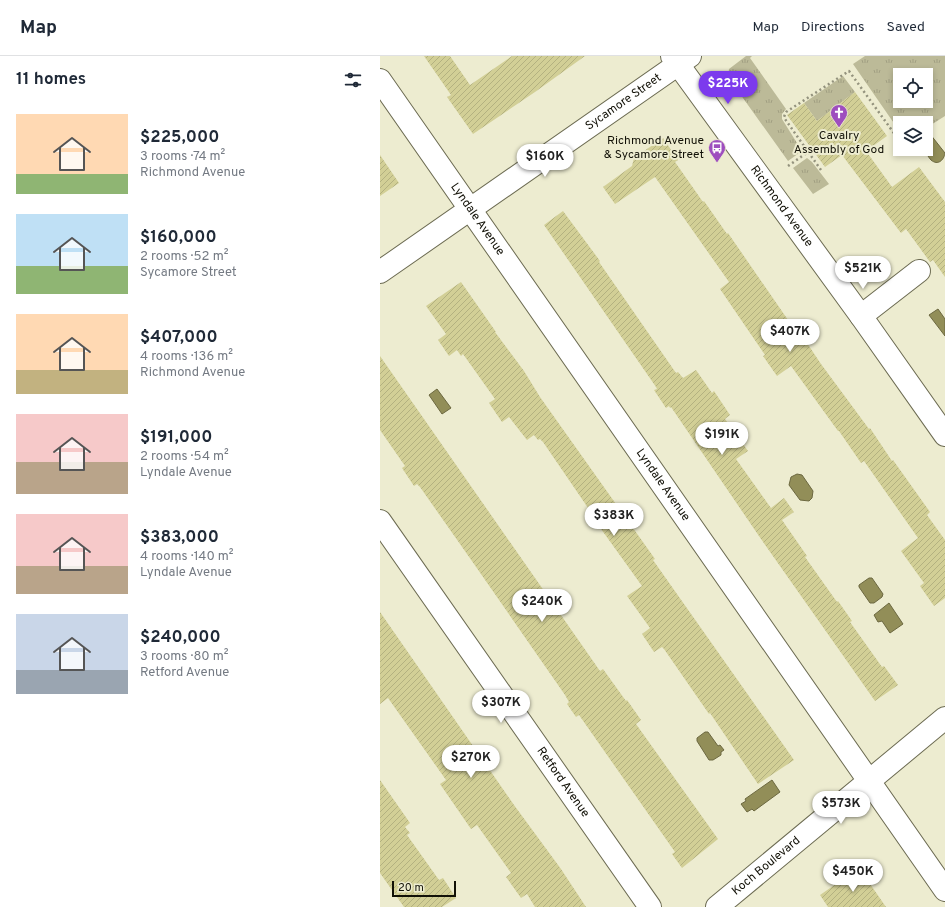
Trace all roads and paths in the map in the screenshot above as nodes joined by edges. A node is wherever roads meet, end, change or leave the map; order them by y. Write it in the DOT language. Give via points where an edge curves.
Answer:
graph roads {
  1 [pos="680,59"];
  2 [pos="380,80"];
  3 [pos="893,132"];
  4 [pos="808,152"];
  5 [pos="788,166"];
  6 [pos="821,170"];
  7 [pos="470,209"];
  8 [pos="919,271"];
  9 [pos="380,272"];
  10 [pos="861,316"];
  11 [pos="945,435"];
  12 [pos="380,521"];
  13 [pos="945,718"];
  14 [pos="868,781"];
  15 [pos="945,890"];
  16 [pos="650,907"];
  17 [pos="717,907"];
  1 -- 7 [label="street, Sycamore Street"];
  1 -- 10 [label="street, Richmond Avenue"];
  2 -- 7 [label="street, Lyndale Avenue"];
  3 -- 4 [label="path" via="849,71 786,112 785,119"];
  4 -- 5 [label="path"];
  4 -- 6 [label="path"];
  7 -- 9 [label="street, Sycamore Street"];
  7 -- 14 [label="street, Lyndale Avenue"];
  8 -- 10 [label="street"];
  10 -- 11 [label="street, Richmond Avenue"];
  12 -- 16 [label="street, Retford Avenue"];
  13 -- 14 [label="street, Koch Boulevard"];
  14 -- 15 [label="street, Lyndale Avenue"];
  14 -- 17 [label="street, Koch Boulevard"];
}
